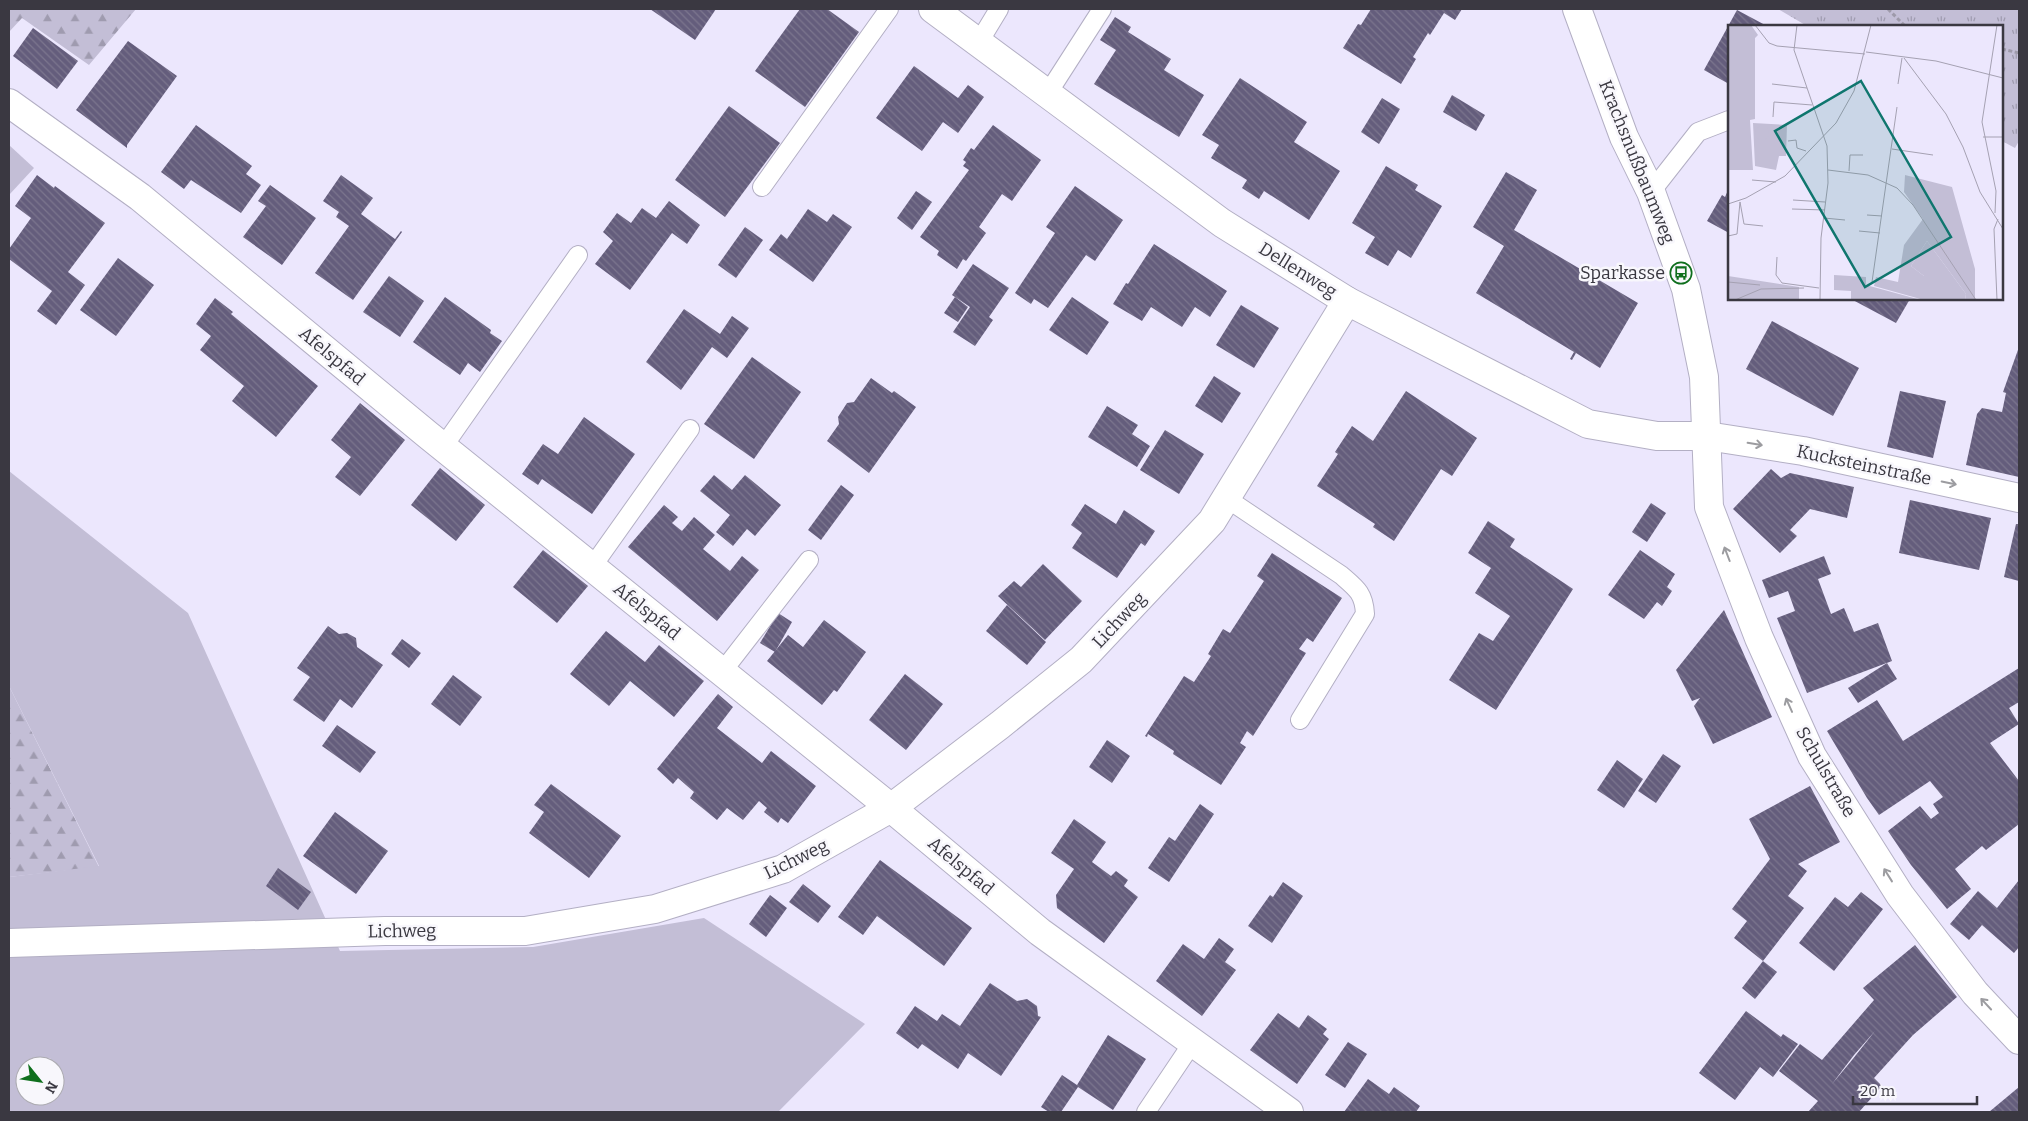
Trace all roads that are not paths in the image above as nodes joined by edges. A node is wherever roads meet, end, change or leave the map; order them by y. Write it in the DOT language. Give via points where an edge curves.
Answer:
graph roads {
  1 [pos="889,9"];
  2 [pos="933,9"];
  3 [pos="999,9"];
  4 [pos="1102,9"];
  5 [pos="1577,9"];
  6 [pos="979,42"];
  7 [pos="1048,93"];
  8 [pos="9,103"];
  9 [pos="1728,120"];
  10 [pos="762,187"];
  11 [pos="1651,192"];
  12 [pos="578,255"];
  13 [pos="1347,301"];
  14 [pos="690,429"];
  15 [pos="1707,436"];
  16 [pos="443,447"];
  17 [pos="1226,498"];
  18 [pos="2019,498"];
  19 [pos="809,560"];
  20 [pos="592,566"];
  21 [pos="722,672"];
  22 [pos="1300,720"];
  23 [pos="891,808"];
  24 [pos="9,943"];
  25 [pos="2019,1040"];
  26 [pos="1193,1042"];
  27 [pos="1146,1112"];
  28 [pos="1289,1112"];
  1 -- 10 [label="lane"];
  2 -- 6 [label="street, Dellenweg"];
  3 -- 6 [label="lane"];
  4 -- 7 [label="lane"];
  5 -- 11 [label="street, Krachsnußbaumweg" via="1624,137"];
  6 -- 7 [label="street, Dellenweg"];
  7 -- 13 [label="street, Dellenweg" via="1222,223"];
  8 -- 16 [label="street, Afelspfad" via="140,197"];
  9 -- 11 [label="lane" via="1698,132"];
  11 -- 15 [label="street, Krachsnußbaumweg" via="1686,289 1704,377"];
  12 -- 16 [label="lane"];
  13 -- 15 [label="street, Dellenweg" via="1588,424 1657,436"];
  13 -- 17 [label="street, Lichweg"];
  14 -- 20 [label="lane"];
  15 -- 18 [label="street, Kucksteinstraße, one-way" via="1803,451"];
  25 -- 15 [label="street, Schulstraße, one-way" via="1976,993 1900,895 1812,756 1759,638 1710,508"];
  16 -- 20 [label="street, Afelspfad"];
  17 -- 22 [label="lane" via="1341,575 1364,600 1365,614"];
  17 -- 23 [label="street, Lichweg" via="1212,521 1082,660"];
  19 -- 21 [label="lane"];
  20 -- 21 [label="street, Afelspfad"];
  21 -- 23 [label="street, Afelspfad"];
  23 -- 24 [label="street, Lichweg" via="783,869 655,909 524,931 385,931"];
  23 -- 26 [label="street, Afelspfad" via="1040,932"];
  26 -- 27 [label="lane"];
  26 -- 28 [label="street, Afelspfad"];
}
